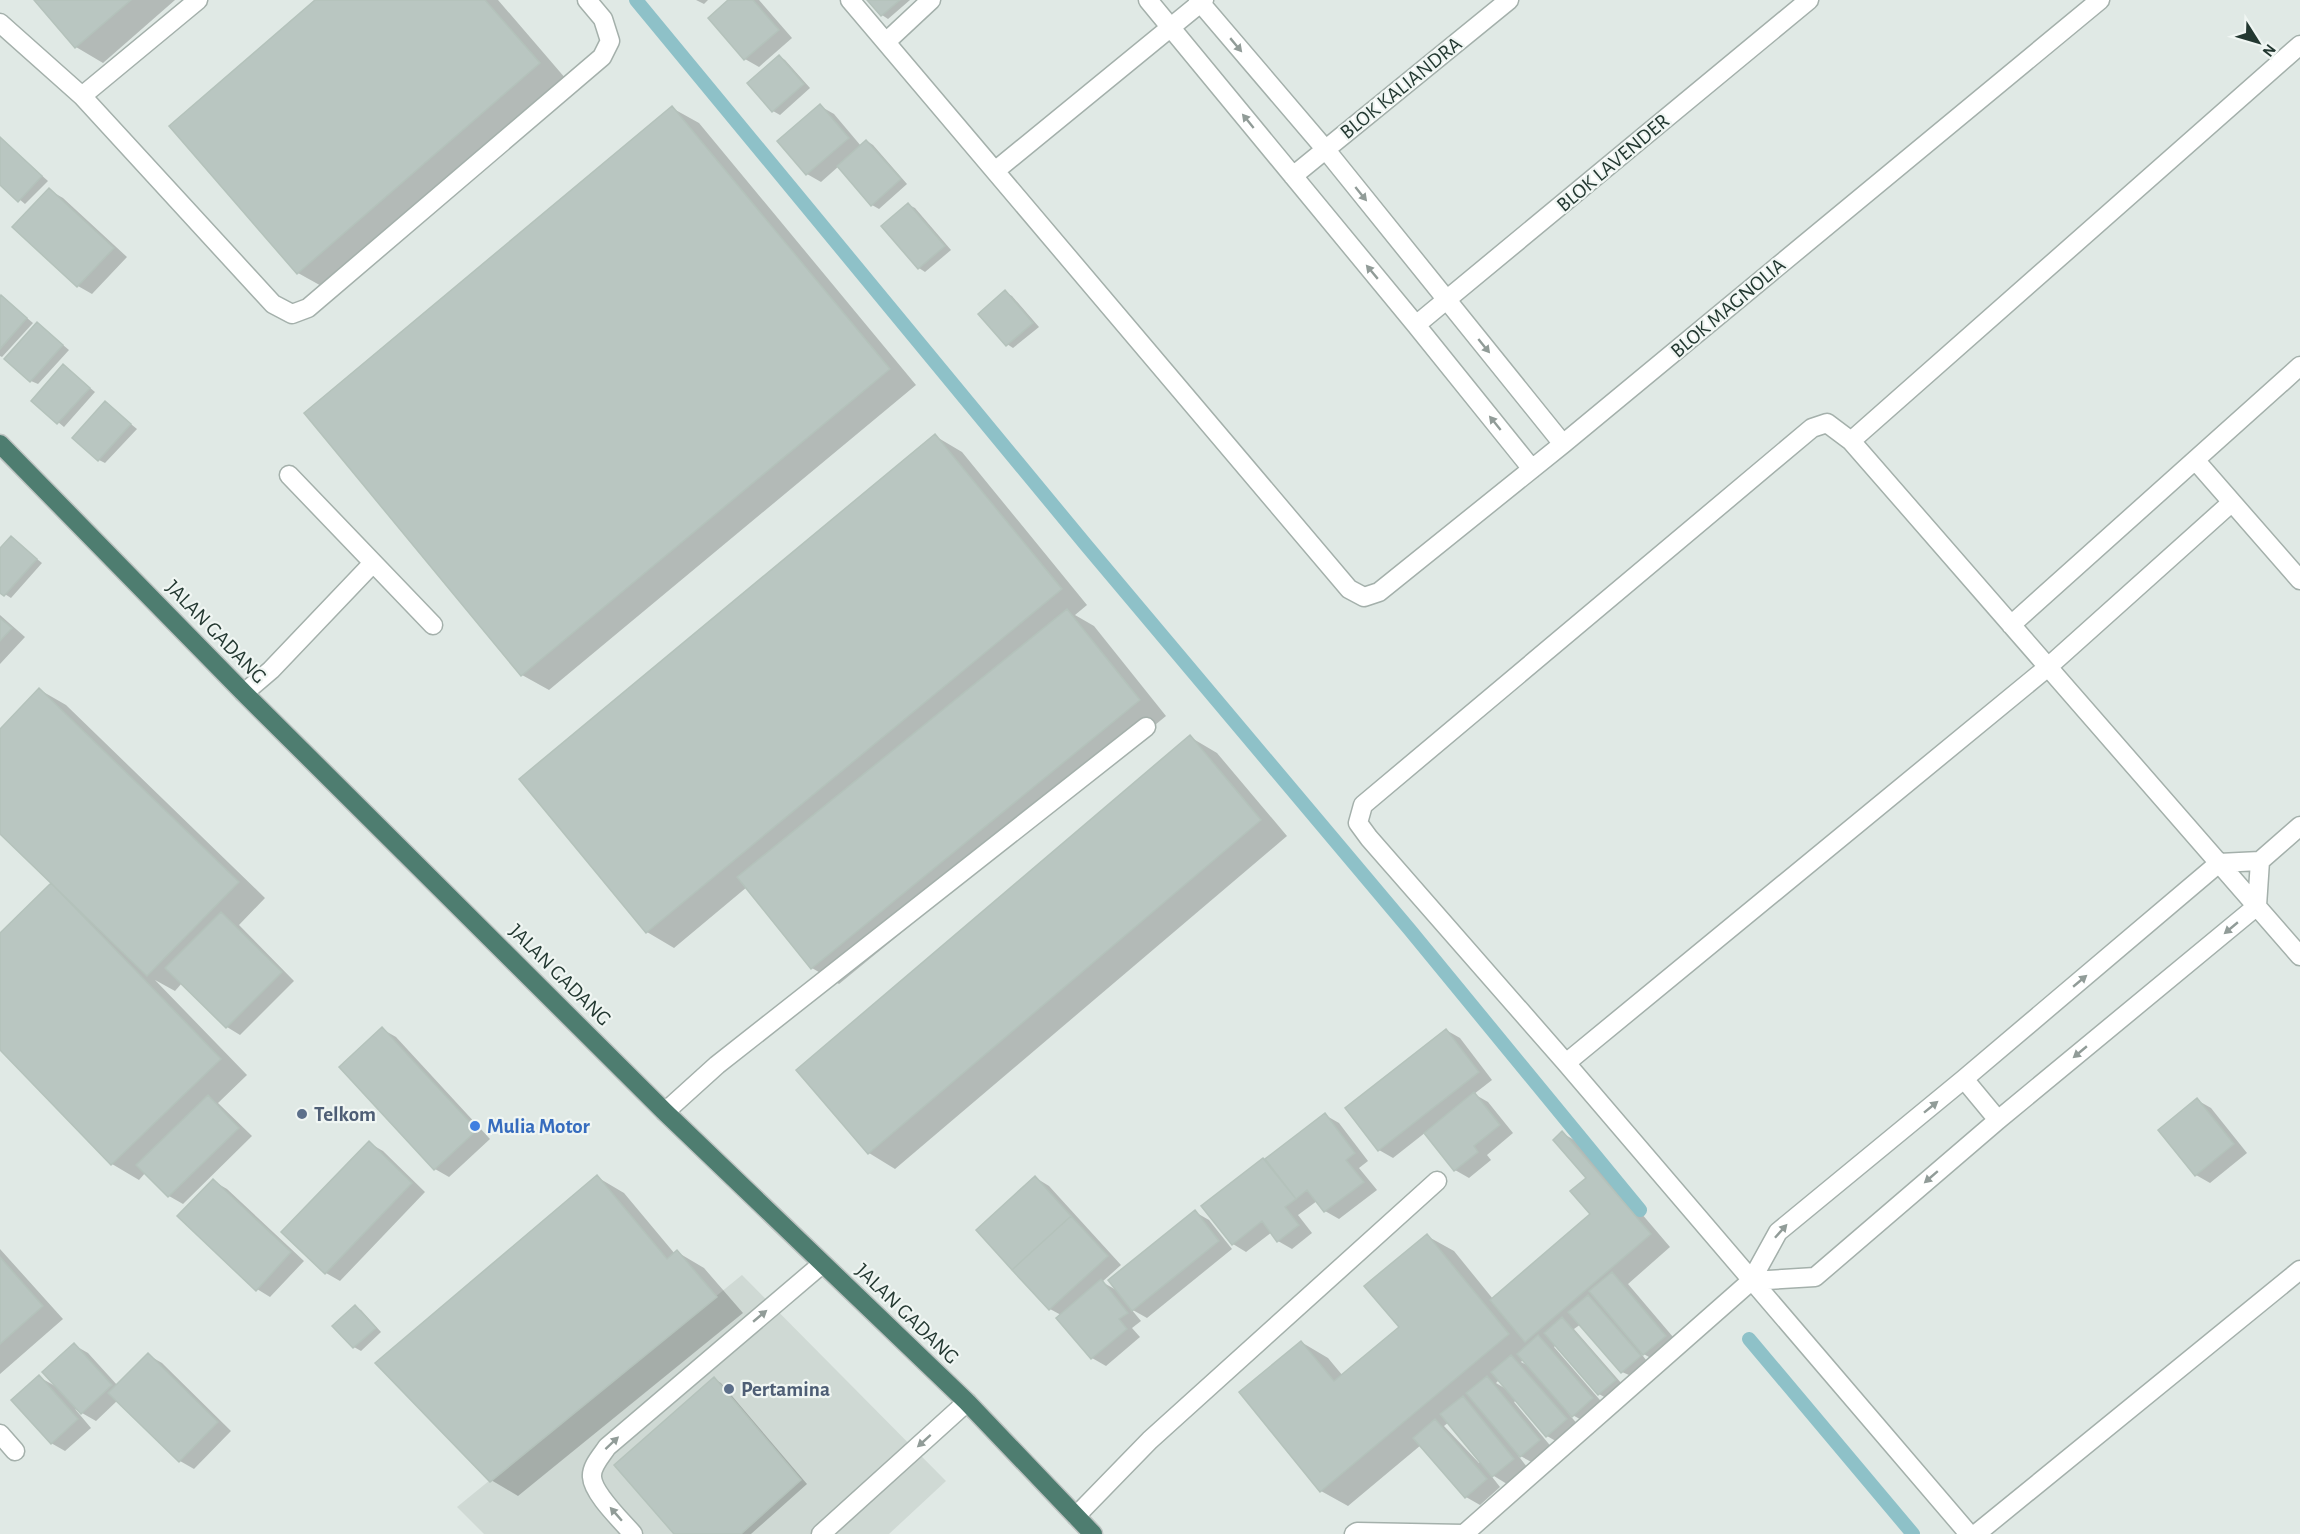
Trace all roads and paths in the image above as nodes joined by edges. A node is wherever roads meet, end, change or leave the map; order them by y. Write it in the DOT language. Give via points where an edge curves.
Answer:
graph roads {
  1 [pos="198,0"];
  2 [pos="587,0"];
  3 [pos="850,0"];
  4 [pos="931,0"];
  5 [pos="1148,0"];
  6 [pos="1509,0"];
  7 [pos="1809,0"];
  8 [pos="2100,0"];
  9 [pos="1201,1"];
  10 [pos="0,23"];
  11 [pos="1171,27"];
  12 [pos="886,42"];
  13 [pos="2300,45"];
  14 [pos="82,96"];
  15 [pos="1326,150"];
  16 [pos="995,171"];
  17 [pos="1293,176"];
  18 [pos="1447,300"];
  19 [pos="1416,325"];
  20 [pos="2300,366"];
  21 [pos="1851,441"];
  22 [pos="0,444"];
  23 [pos="1563,444"];
  24 [pos="2196,461"];
  25 [pos="1532,469"];
  26 [pos="289,475"];
  27 [pos="2231,503"];
  28 [pos="373,563"];
  29 [pos="2300,580"];
  30 [pos="433,625"];
  31 [pos="2012,625"];
  32 [pos="2048,667"];
  33 [pos="244,693"];
  34 [pos="1146,727"];
  35 [pos="2300,826"];
  36 [pos="2260,861"];
  37 [pos="2219,862"];
  38 [pos="2257,906"];
  39 [pos="2300,956"];
  40 [pos="1566,1063"];
  41 [pos="1964,1079"];
  42 [pos="665,1112"];
  43 [pos="1998,1120"];
  44 [pos="1437,1181"];
  45 [pos="822,1264"];
  46 [pos="2300,1270"];
  47 [pos="1751,1281"];
  48 [pos="967,1402"];
  49 [pos="0,1434"];
  50 [pos="15,1451"];
  51 [pos="1076,1516"];
  52 [pos="633,1534"];
  53 [pos="821,1534"];
  54 [pos="1093,1534"];
  55 [pos="1354,1534"];
  56 [pos="1464,1534"];
  57 [pos="1969,1534"];
  58 [pos="1976,1534"];
  1 -- 14 [label="street"];
  2 -- 14 [label="street" via="603,19 610,41 602,57 308,308 292,314 273,304"];
  3 -- 12 [label="street"];
  4 -- 12 [label="street"];
  5 -- 11 [label="street"];
  6 -- 15 [label="street, BLOK KALIANDRA"];
  7 -- 18 [label="street, BLOK LAVENDER"];
  8 -- 23 [label="street, BLOK MAGNOLIA"];
  9 -- 11 [label="street"];
  9 -- 15 [label="street, one-way"];
  10 -- 14 [label="street"];
  11 -- 16 [label="street"];
  17 -- 11 [label="street, one-way"];
  12 -- 16 [label="street"];
  13 -- 21 [label="street"];
  15 -- 17 [label="street, BLOK KALIANDRA"];
  15 -- 18 [label="street, one-way"];
  16 -- 25 [label="street, BLOK MAGNOLIA" via="1349,589 1364,597 1379,592"];
  19 -- 17 [label="street, one-way"];
  18 -- 19 [label="street, BLOK LAVENDER"];
  18 -- 23 [label="street, one-way"];
  25 -- 19 [label="street, one-way"];
  20 -- 24 [label="street"];
  21 -- 31 [label="street"];
  21 -- 40 [label="street" via="1827,423 1812,428 1363,805 1359,823 1369,838"];
  22 -- 33 [label="highway, JALAN GADANG"];
  23 -- 25 [label="street, BLOK MAGNOLIA"];
  24 -- 27 [label="street"];
  24 -- 31 [label="street"];
  26 -- 28 [label="street"];
  27 -- 29 [label="street"];
  27 -- 32 [label="street"];
  28 -- 30 [label="street"];
  28 -- 33 [label="street" via="272,670"];
  31 -- 32 [label="street"];
  32 -- 37 [label="street"];
  32 -- 40 [label="street"];
  33 -- 42 [label="highway, JALAN GADANG"];
  34 -- 42 [label="street" via="717,1065"];
  35 -- 36 [label="street"];
  36 -- 37 [label="street"];
  36 -- 38 [label="street"];
  37 -- 38 [label="street"];
  41 -- 37 [label="street, one-way"];
  38 -- 39 [label="street"];
  38 -- 43 [label="street, one-way"];
  40 -- 47 [label="street"];
  41 -- 43 [label="street"];
  47 -- 41 [label="street, one-way" via="1778,1232"];
  42 -- 45 [label="highway, JALAN GADANG"];
  43 -- 47 [label="street, one-way" via="1815,1277"];
  44 -- 51 [label="street" via="1150,1440"];
  45 -- 48 [label="highway, JALAN GADANG"];
  52 -- 45 [label="street, one-way" via="598,1494 592,1476 607,1447"];
  46 -- 58 [label="street"];
  47 -- 56 [label="street"];
  47 -- 57 [label="street"];
  48 -- 51 [label="highway, JALAN GADANG"];
  48 -- 53 [label="street, one-way"];
  49 -- 50 [label="street"];
  51 -- 54 [label="highway, JALAN GADANG"];
  55 -- 56 [label="street"];
}
